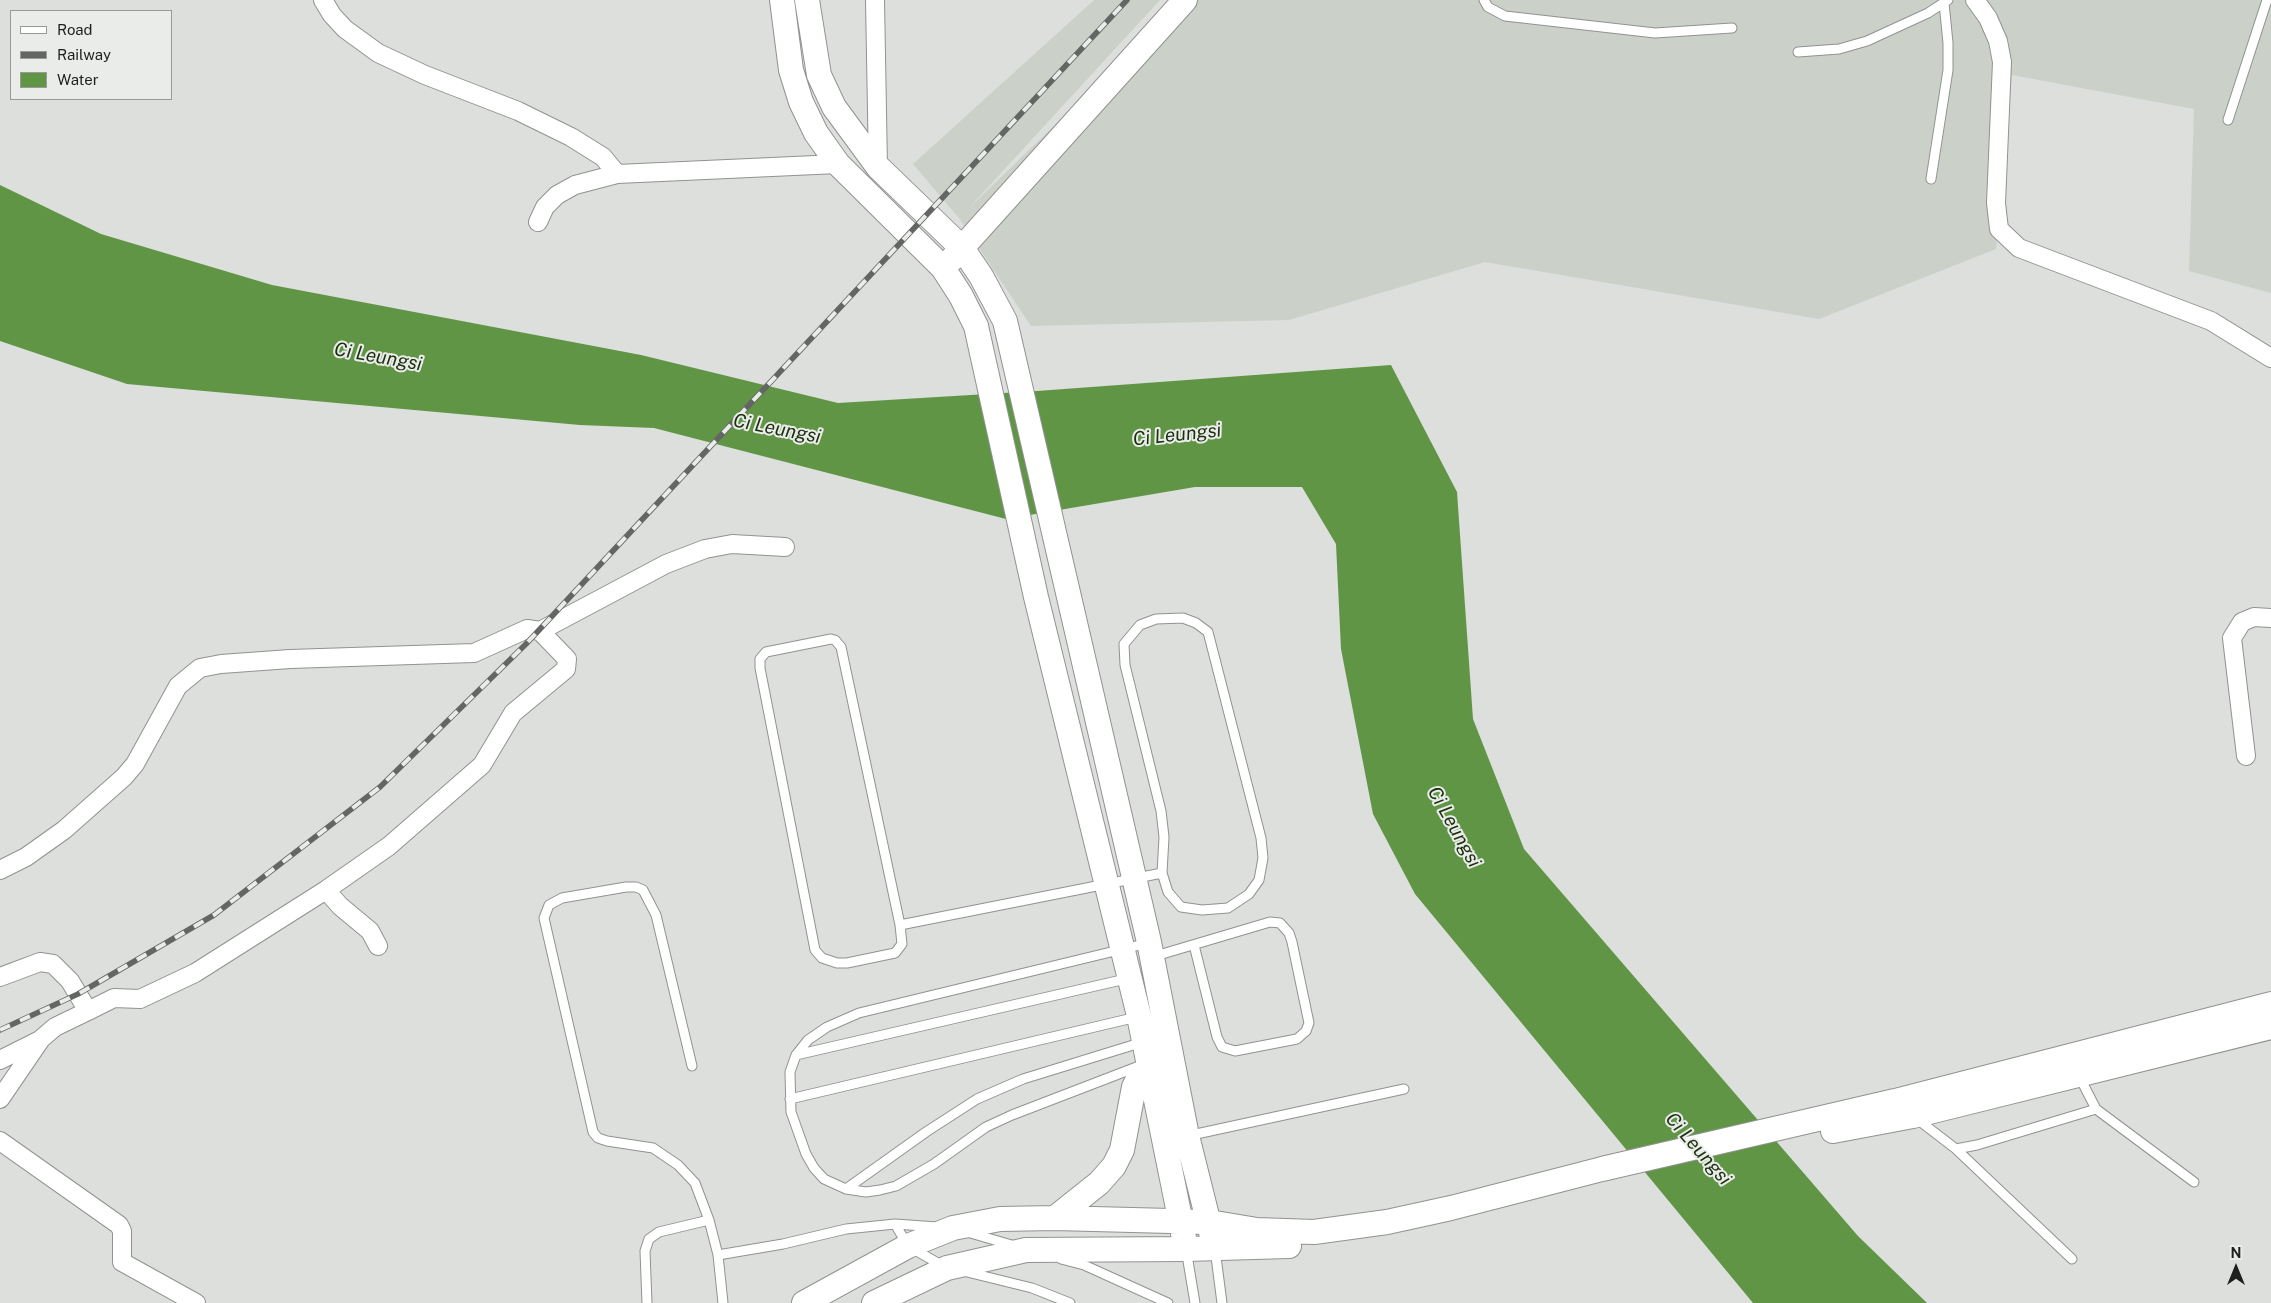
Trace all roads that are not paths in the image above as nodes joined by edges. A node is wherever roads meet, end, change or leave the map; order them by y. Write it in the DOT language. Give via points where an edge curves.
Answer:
graph roads {
  1 [pos="323,0"];
  2 [pos="782,0"];
  3 [pos="807,0"];
  4 [pos="876,0"];
  5 [pos="1185,0"];
  6 [pos="1484,0"];
  7 [pos="1975,0"];
  8 [pos="2267,0"];
  9 [pos="1946,2"];
  10 [pos="1732,28"];
  11 [pos="1798,52"];
  12 [pos="2228,120"];
  13 [pos="838,164"];
  14 [pos="878,167"];
  15 [pos="617,174"];
  16 [pos="1931,179"];
  17 [pos="538,222"];
  18 [pos="962,248"];
  19 [pos="943,268"];
  20 [pos="2271,358"];
  21 [pos="785,548"];
  22 [pos="2271,618"];
  23 [pos="540,631"];
  24 [pos="2246,756"];
  25 [pos="0,870"];
  26 [pos="1162,873"];
  27 [pos="1135,880"];
  28 [pos="1107,884"];
  29 [pos="326,890"];
  30 [pos="900,925"];
  31 [pos="1194,945"];
  32 [pos="378,946"];
  33 [pos="1124,949"];
  34 [pos="1151,950"];
  35 [pos="0,977"];
  36 [pos="1130,978"];
  37 [pos="2271,1004"];
  38 [pos="88,1011"];
  39 [pos="1139,1016"];
  40 [pos="2271,1027"];
  41 [pos="41,1039"];
  42 [pos="796,1055"];
  43 [pos="1148,1057"];
  44 [pos="0,1060"];
  45 [pos="2074,1064"];
  46 [pos="692,1066"];
  47 [pos="1404,1089"];
  48 [pos="0,1099"];
  49 [pos="790,1099"];
  50 [pos="2096,1109"];
  51 [pos="1913,1116"];
  52 [pos="1806,1129"];
  53 [pos="1187,1136"];
  54 [pos="0,1140"];
  55 [pos="1956,1149"];
  56 [pos="1602,1175"];
  57 [pos="2194,1182"];
  58 [pos="846,1189"];
  59 [pos="1055,1218"];
  60 [pos="709,1220"];
  61 [pos="1181,1222"];
  62 [pos="1209,1222"];
  63 [pos="895,1224"];
  64 [pos="954,1228"];
  65 [pos="908,1246"];
  66 [pos="1215,1248"];
  67 [pos="1186,1249"];
  68 [pos="1026,1250"];
  69 [pos="718,1255"];
  70 [pos="2072,1259"];
  71 [pos="947,1268"];
  72 [pos="196,1303"];
  73 [pos="646,1303"];
  74 [pos="723,1303"];
  75 [pos="804,1303"];
  76 [pos="874,1303"];
  77 [pos="1070,1303"];
  78 [pos="1168,1303"];
  79 [pos="1195,1303"];
  80 [pos="1222,1303"];
  1 -- 15 [label="street" via="344,29 378,53 518,111 571,137 604,157"];
  2 -- 13 [label="street" via="795,88 816,133"];
  3 -- 14 [label="street" via="819,75 826,93"];
  4 -- 14 [label="street"];
  5 -- 18 [label="street"];
  6 -- 10 [label="lane" via="1488,7 1506,16 1655,33"];
  7 -- 20 [label="street" via="1992,26 2002,62 1996,203 1999,229 2019,248 2211,321"];
  8 -- 12 [label="lane"];
  9 -- 11 [label="lane" via="1867,40 1839,49"];
  9 -- 16 [label="lane" via="1948,70"];
  13 -- 15 [label="street"];
  13 -- 19 [label="street"];
  14 -- 18 [label="street"];
  15 -- 17 [label="street" via="575,185 557,195 545,207"];
  18 -- 19 [label="street"];
  18 -- 27 [label="street" via="1005,321"];
  19 -- 28 [label="street" via="976,326 1036,597"];
  21 -- 23 [label="street" via="732,544 705,549 666,564"];
  22 -- 24 [label="street" via="2254,617 2242,622 2232,638"];
  23 -- 25 [label="street" via="527,629 474,653 290,659 200,668 178,686 135,764 124,777 64,830 26,857"];
  23 -- 29 [label="street" via="567,658 566,669 513,713 482,765 389,846"];
  26 -- 26 [label="lane" via="1168,892 1181,907 1202,910 1228,908 1249,894 1259,880 1263,858 1261,838 1208,632 1183,618 1156,619 1140,625 1124,644 1125,665 1161,812 1164,838"];
  26 -- 27 [label="lane"];
  27 -- 28 [label="lane"];
  27 -- 34 [label="street"];
  28 -- 30 [label="lane"];
  28 -- 33 [label="street"];
  29 -- 32 [label="street" via="370,932"];
  29 -- 38 [label="street" via="195,973 140,998 114,998"];
  30 -- 30 [label="lane" via="902,944 895,953 837,963 822,958 815,950 760,668 760,659 766,652 831,639 841,647"];
  31 -- 31 [label="lane" via="1270,922 1280,923 1292,942 1309,1023 1306,1031 1297,1039 1235,1051 1222,1047"];
  31 -- 34 [label="lane"];
  33 -- 34 [label="lane"];
  33 -- 36 [label="street"];
  33 -- 42 [label="lane" via="859,1013 827,1027 808,1040"];
  34 -- 53 [label="street"];
  35 -- 38 [label="street" via="40,962 53,964 70,980"];
  36 -- 39 [label="street"];
  36 -- 42 [label="lane"];
  37 -- 45 [label="street"];
  38 -- 41 [label="street" via="55,1027"];
  39 -- 43 [label="street"];
  39 -- 49 [label="lane"];
  40 -- 45 [label="street"];
  41 -- 44 [label="street"];
  41 -- 48 [label="street"];
  42 -- 49 [label="lane" via="790,1072"];
  43 -- 58 [label="lane" via="986,1127 896,1186 866,1192"];
  43 -- 58 [label="lane" via="1023,1079 977,1099"];
  43 -- 59 [label="street" via="1134,1087 1122,1150 1114,1166 1099,1184"];
  43 -- 61 [label="street"];
  45 -- 50 [label="lane"];
  45 -- 51 [label="street"];
  45 -- 52 [label="street"];
  46 -- 60 [label="lane" via="656,915 643,890 626,887 562,898 549,905 544,918 593,1132 607,1141 653,1148 678,1165 695,1184"];
  47 -- 53 [label="lane"];
  49 -- 58 [label="lane" via="798,1136 814,1168 824,1179"];
  50 -- 55 [label="lane"];
  50 -- 57 [label="lane"];
  51 -- 52 [label="street"];
  51 -- 55 [label="lane"];
  52 -- 56 [label="street"];
  53 -- 62 [label="street"];
  54 -- 72 [label="street" via="120,1225 122,1262"];
  55 -- 70 [label="lane"];
  56 -- 62 [label="street" via="1353,1228 1285,1232"];
  56 -- 66 [label="street" via="1453,1221 1390,1234 1315,1246"];
  59 -- 61 [label="street"];
  59 -- 64 [label="street" via="1000,1219"];
  60 -- 69 [label="lane"];
  60 -- 73 [label="lane" via="659,1232 649,1239 644,1251"];
  61 -- 62 [label="street"];
  61 -- 67 [label="street"];
  62 -- 66 [label="street"];
  63 -- 64 [label="lane"];
  63 -- 65 [label="lane"];
  63 -- 69 [label="lane" via="846,1229"];
  64 -- 65 [label="street"];
  64 -- 68 [label="lane"];
  65 -- 71 [label="lane"];
  65 -- 75 [label="street"];
  66 -- 67 [label="street"];
  66 -- 80 [label="lane"];
  67 -- 68 [label="street"];
  67 -- 79 [label="lane"];
  68 -- 71 [label="street"];
  68 -- 78 [label="lane" via="1084,1265"];
  69 -- 74 [label="lane"];
  71 -- 76 [label="street"];
  71 -- 77 [label="lane" via="1032,1288"];
}
